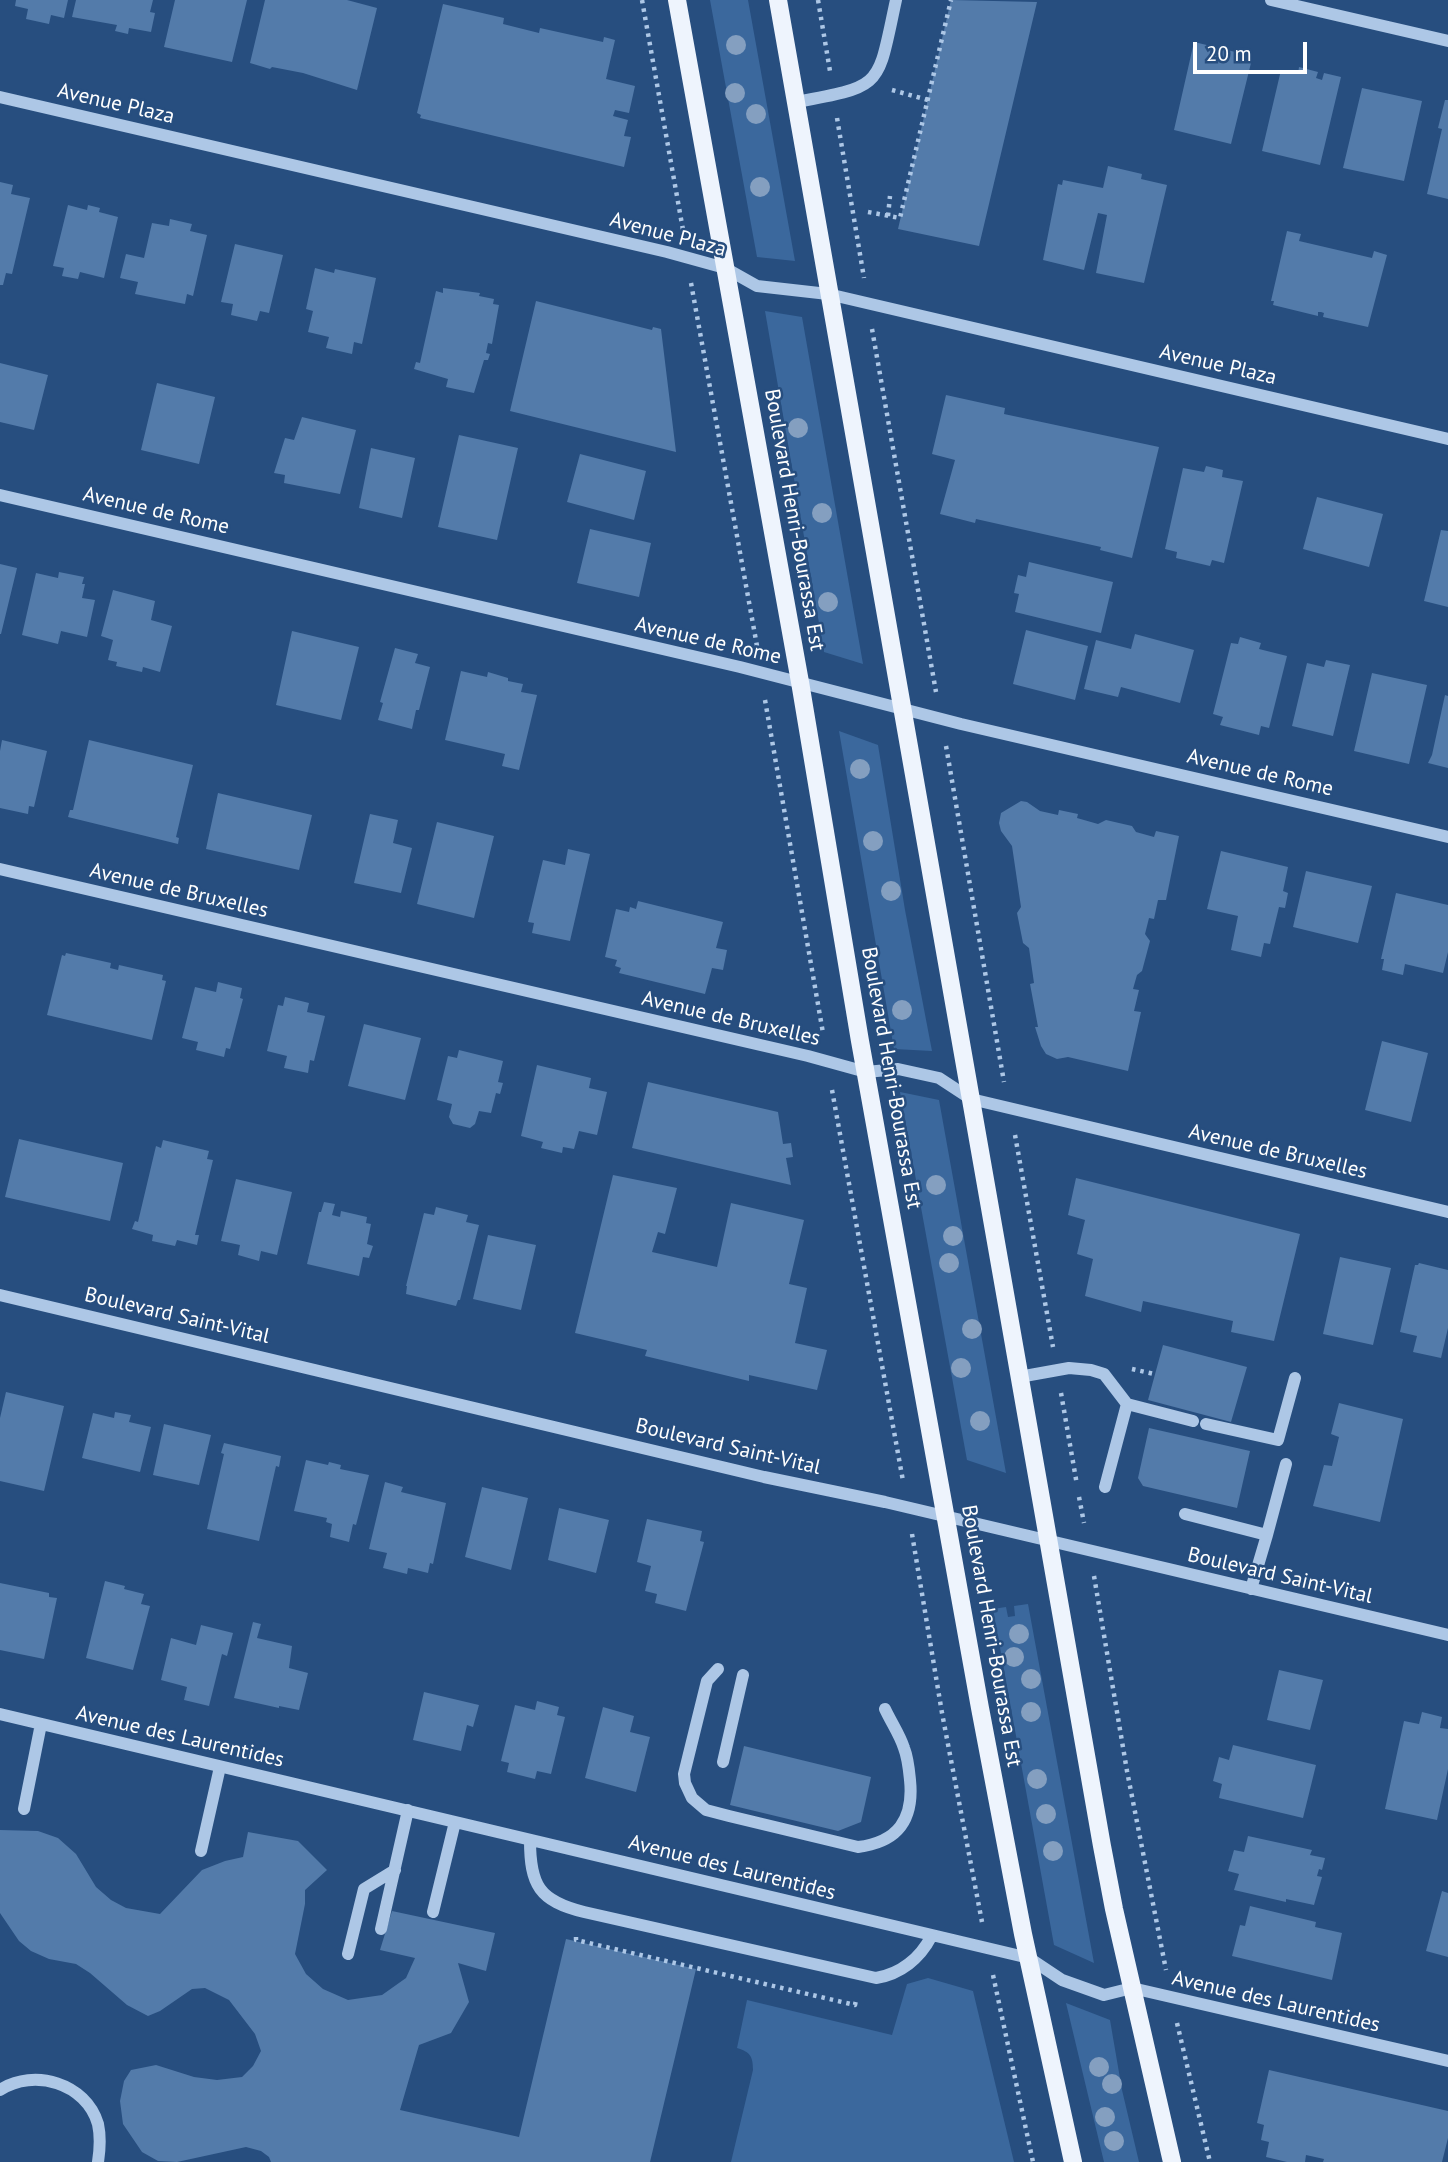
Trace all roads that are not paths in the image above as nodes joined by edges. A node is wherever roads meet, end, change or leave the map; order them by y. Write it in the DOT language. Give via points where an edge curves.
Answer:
graph roads {
  1 [pos="677,0"];
  2 [pos="778,0"];
  3 [pos="897,0"];
  4 [pos="1271,0"];
  5 [pos="1448,41"];
  6 [pos="0,97"];
  7 [pos="796,102"];
  8 [pos="725,268"];
  9 [pos="828,294"];
  10 [pos="1448,439"];
  11 [pos="0,495"];
  12 [pos="800,682"];
  13 [pos="903,709"];
  14 [pos="1448,837"];
  15 [pos="0,869"];
  16 [pos="866,1072"];
  17 [pos="971,1100"];
  18 [pos="1448,1212"];
  19 [pos="0,1294"];
  20 [pos="1019,1377"];
  21 [pos="1295,1378"];
  22 [pos="1127,1404"];
  23 [pos="1286,1464"];
  24 [pos="1105,1487"];
  25 [pos="1185,1514"];
  26 [pos="948,1517"];
  27 [pos="1267,1535"];
  28 [pos="1047,1541"];
  29 [pos="1251,1588"];
  30 [pos="1448,1635"];
  31 [pos="718,1669"];
  32 [pos="743,1675"];
  33 [pos="885,1709"];
  34 [pos="0,1714"];
  35 [pos="41,1724"];
  36 [pos="723,1762"];
  37 [pos="220,1767"];
  38 [pos="24,1809"];
  39 [pos="408,1810"];
  40 [pos="455,1822"];
  41 [pos="530,1840"];
  42 [pos="201,1851"];
  43 [pos="394,1870"];
  44 [pos="433,1912"];
  45 [pos="381,1929"];
  46 [pos="931,1937"];
  47 [pos="348,1954"];
  48 [pos="1029,1958"];
  49 [pos="1132,1988"];
  50 [pos="1448,2061"];
  51 [pos="0,2090"];
  52 [pos="98,2162"];
  53 [pos="1073,2162"];
  54 [pos="1172,2162"];
  1 -- 8 [label="main road, Boulevard Henri-Bourassa Est"];
  2 -- 7 [label="main road"];
  3 -- 7 [label="street" via="880,69 867,84 848,93"];
  4 -- 5 [label="street"];
  6 -- 8 [label="street, Avenue Plaza"];
  7 -- 9 [label="main road"];
  8 -- 9 [label="street, Avenue Plaza" via="757,286"];
  8 -- 12 [label="main road, Boulevard Henri-Bourassa Est"];
  9 -- 10 [label="street, Avenue Plaza"];
  9 -- 13 [label="main road"];
  11 -- 12 [label="street, Avenue de Rome"];
  12 -- 13 [label="street, Avenue de Rome"];
  12 -- 16 [label="main road, Boulevard Henri-Bourassa Est"];
  13 -- 14 [label="street, Avenue de Rome"];
  13 -- 17 [label="main road"];
  15 -- 16 [label="street, Avenue de Bruxelles"];
  16 -- 17 [label="street, Avenue de Bruxelles" via="898,1069 939,1078"];
  16 -- 26 [label="main road, Boulevard Henri-Bourassa Est"];
  17 -- 18 [label="street, Avenue de Bruxelles"];
  17 -- 20 [label="main road"];
  19 -- 26 [label="street, Boulevard Saint-Vital"];
  20 -- 22 [label="street" via="1069,1368 1091,1370 1104,1374"];
  20 -- 28 [label="main road"];
  21 -- 22 [label="street" via="1278,1440"];
  22 -- 24 [label="street"];
  23 -- 27 [label="street"];
  25 -- 27 [label="street"];
  26 -- 28 [label="street, Boulevard Saint-Vital"];
  26 -- 48 [label="main road, Boulevard Henri-Bourassa Est"];
  27 -- 29 [label="street"];
  28 -- 29 [label="street, Boulevard Saint-Vital"];
  28 -- 49 [label="main road"];
  29 -- 30 [label="street, Boulevard Saint-Vital"];
  31 -- 33 [label="street" via="707,1681 685,1765 685,1783 692,1798 706,1810 768,1826 858,1847 895,1833 907,1816 912,1796 905,1749"];
  32 -- 36 [label="street"];
  34 -- 35 [label="street, Avenue des Laurentides"];
  35 -- 37 [label="street, Avenue des Laurentides"];
  35 -- 38 [label="street"];
  37 -- 39 [label="street, Avenue des Laurentides"];
  37 -- 42 [label="street"];
  39 -- 40 [label="street, Avenue des Laurentides"];
  39 -- 43 [label="street"];
  40 -- 41 [label="street, Avenue des Laurentides"];
  40 -- 44 [label="street"];
  41 -- 46 [label="street, Avenue des Laurentides"];
  41 -- 46 [label="street" via="530,1865 540,1890 573,1909 876,1978 917,1959"];
  43 -- 45 [label="street"];
  43 -- 47 [label="street" via="364,1889"];
  46 -- 48 [label="street, Avenue des Laurentides"];
  48 -- 49 [label="street, Avenue des Laurentides" via="1062,1980 1104,1995"];
  48 -- 53 [label="main road, Boulevard Henri-Bourassa Est"];
  49 -- 50 [label="street, Avenue des Laurentides"];
  49 -- 54 [label="main road"];
  51 -- 52 [label="street" via="29,2079 70,2089 97,2121"];
}
